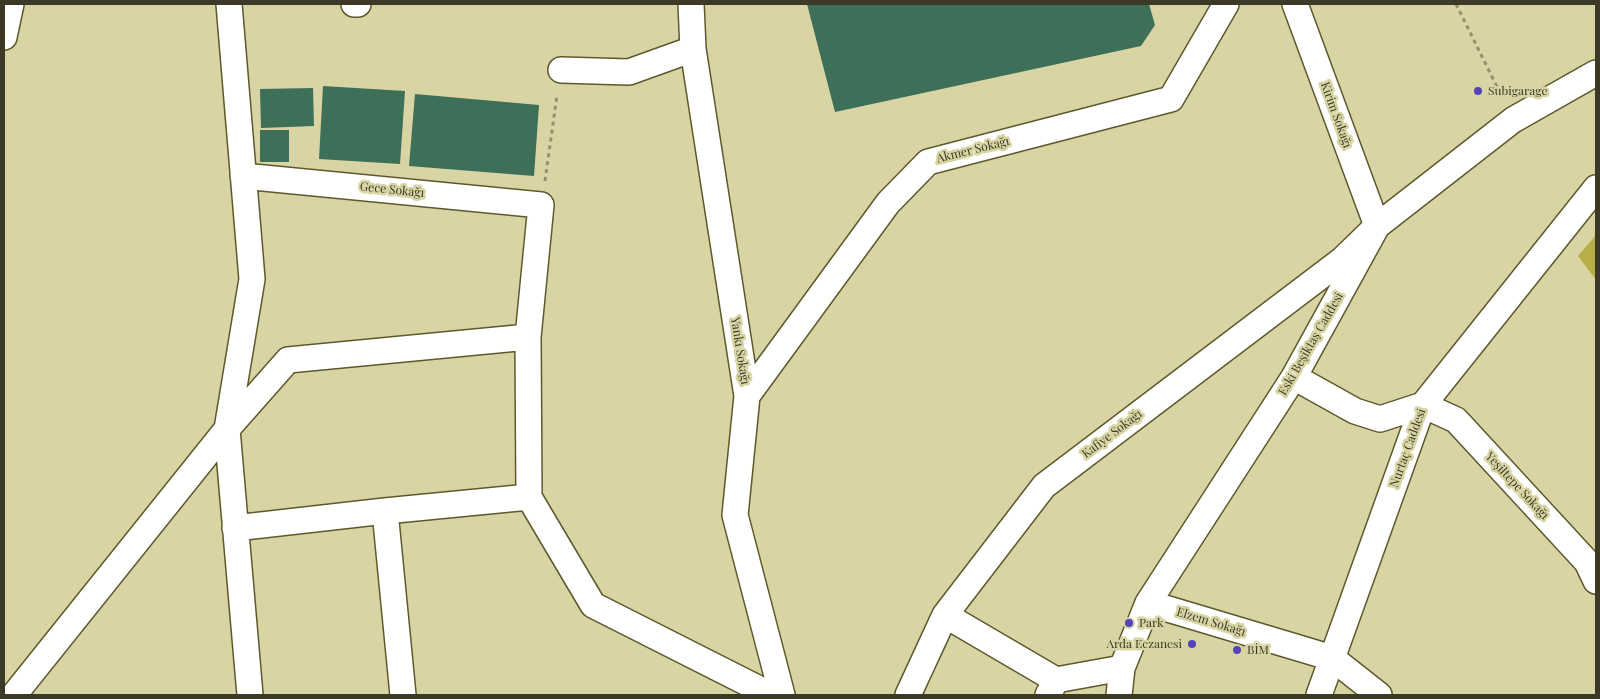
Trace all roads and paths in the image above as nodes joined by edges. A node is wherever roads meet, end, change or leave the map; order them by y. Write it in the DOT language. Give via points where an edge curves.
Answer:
graph roads {
  1 [pos="11,4"];
  2 [pos="229,4"];
  3 [pos="354,4"];
  4 [pos="358,4"];
  5 [pos="691,4"];
  6 [pos="1226,4"];
  7 [pos="1295,4"];
  8 [pos="1456,4"];
  9 [pos="4,37"];
  10 [pos="693,49"];
  11 [pos="561,70"];
  12 [pos="1596,73"];
  13 [pos="1513,120"];
  14 [pos="243,176"];
  15 [pos="1596,188"];
  16 [pos="541,205"];
  17 [pos="1377,226"];
  18 [pos="528,337"];
  19 [pos="1294,377"];
  20 [pos="747,396"];
  21 [pos="1423,405"];
  22 [pos="227,429"];
  23 [pos="530,497"];
  24 [pos="385,510"];
  25 [pos="236,528"];
  26 [pos="1596,581"];
  27 [pos="1148,603"];
  28 [pos="945,615"];
  29 [pos="1332,658"];
  30 [pos="1122,668"];
  31 [pos="1052,688"];
  32 [pos="14,695"];
  33 [pos="250,695"];
  34 [pos="403,695"];
  35 [pos="772,695"];
  36 [pos="782,695"];
  37 [pos="908,695"];
  38 [pos="1119,695"];
  39 [pos="1319,695"];
  40 [pos="1379,695"];
  1 -- 9 [label="street"];
  2 -- 14 [label="street"];
  3 -- 4 [label="street"];
  5 -- 10 [label="street, Yankı Sokağı"];
  6 -- 20 [label="street, Akmer Sokağı" via="1171,99 928,162 888,203"];
  7 -- 17 [label="street, Kirim Sokağı"];
  8 -- 13 [label="path"];
  10 -- 11 [label="street" via="629,72"];
  10 -- 20 [label="street, Yankı Sokağı"];
  11 -- 16 [label="path"];
  12 -- 13 [label="street, Eski Beşiktaş Caddesi"];
  13 -- 17 [label="street, Eski Beşiktaş Caddesi"];
  14 -- 16 [label="street, Gece Sokağı"];
  14 -- 22 [label="street" via="252,279"];
  15 -- 21 [label="street, Nurtaç Caddesi"];
  16 -- 18 [label="street"];
  17 -- 19 [label="street, Eski Beşiktaş Caddesi"];
  17 -- 28 [label="street, Kafiye Sokağı" via="1342,260 1044,486"];
  18 -- 22 [label="street" via="288,360"];
  18 -- 23 [label="street"];
  19 -- 21 [label="street" via="1355,411 1380,419"];
  19 -- 27 [label="street, Eski Beşiktaş Caddesi"];
  20 -- 36 [label="street, Yankı Sokağı" via="735,515"];
  21 -- 26 [label="street, Yeşiltepe Sokağı" via="1456,420 1587,562"];
  21 -- 29 [label="street, Nurtaç Caddesi"];
  22 -- 25 [label="street"];
  22 -- 32 [label="street"];
  23 -- 24 [label="street"];
  23 -- 35 [label="street" via="593,605"];
  24 -- 25 [label="street"];
  24 -- 34 [label="street"];
  25 -- 33 [label="street"];
  27 -- 29 [label="street, Elzem Sokağı"];
  27 -- 30 [label="street, Eski Beşiktaş Caddesi"];
  28 -- 31 [label="street"];
  28 -- 37 [label="street, Kafiye Sokağı"];
  29 -- 39 [label="street, Nurtaç Caddesi"];
  29 -- 40 [label="street"];
  30 -- 31 [label="street"];
  30 -- 38 [label="street, Eski Beşiktaş Caddesi"];
}
